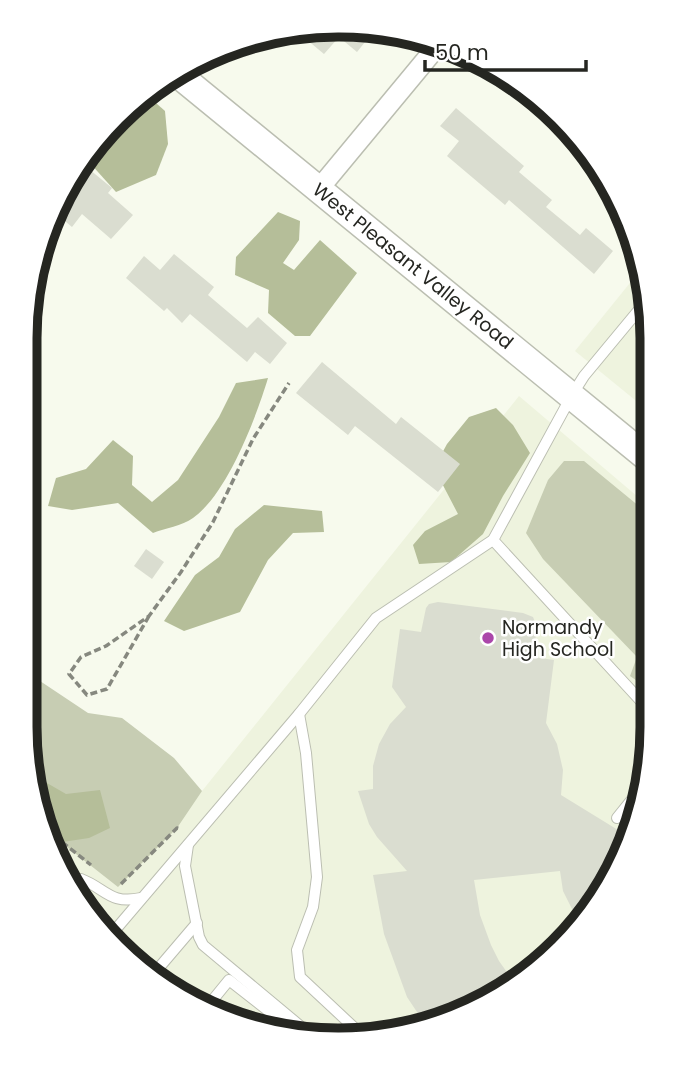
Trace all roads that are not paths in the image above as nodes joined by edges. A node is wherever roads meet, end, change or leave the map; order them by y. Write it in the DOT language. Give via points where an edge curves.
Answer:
graph roads {
  1 [pos="432,52"];
  2 [pos="184,80"];
  3 [pos="318,190"];
  4 [pos="639,310"];
  5 [pos="572,395"];
  6 [pos="640,452"];
  7 [pos="493,540"];
  8 [pos="640,700"];
  9 [pos="299,714"];
  10 [pos="631,801"];
  11 [pos="617,818"];
  12 [pos="188,845"];
  13 [pos="79,880"];
  14 [pos="142,897"];
  15 [pos="197,923"];
  16 [pos="116,929"];
  17 [pos="159,969"];
  18 [pos="212,1000"];
  19 [pos="275,1016"];
  20 [pos="271,1020"];
  21 [pos="283,1023"];
  22 [pos="300,1026"];
  23 [pos="355,1028"];
  1 -- 3 [label="street"];
  2 -- 3 [label="main road, West Pleasant Valley Road"];
  3 -- 5 [label="main road, West Pleasant Valley Road"];
  4 -- 5 [label="lane"];
  5 -- 6 [label="main road, West Pleasant Valley Road"];
  5 -- 7 [label="lane"];
  7 -- 8 [label="lane"];
  7 -- 9 [label="lane" via="376,618"];
  9 -- 12 [label="lane"];
  9 -- 23 [label="lane" via="317,877 313,907 297,950 300,977"];
  10 -- 11 [label="lane"];
  12 -- 14 [label="lane"];
  12 -- 15 [label="lane" via="185,866"];
  13 -- 14 [label="lane" via="107,895 131,900"];
  14 -- 16 [label="lane"];
  15 -- 17 [label="lane"];
  15 -- 22 [label="lane" via="203,945"];
  18 -- 19 [label="lane" via="229,980"];
  19 -- 20 [label="lane"];
  19 -- 21 [label="lane"];
}
